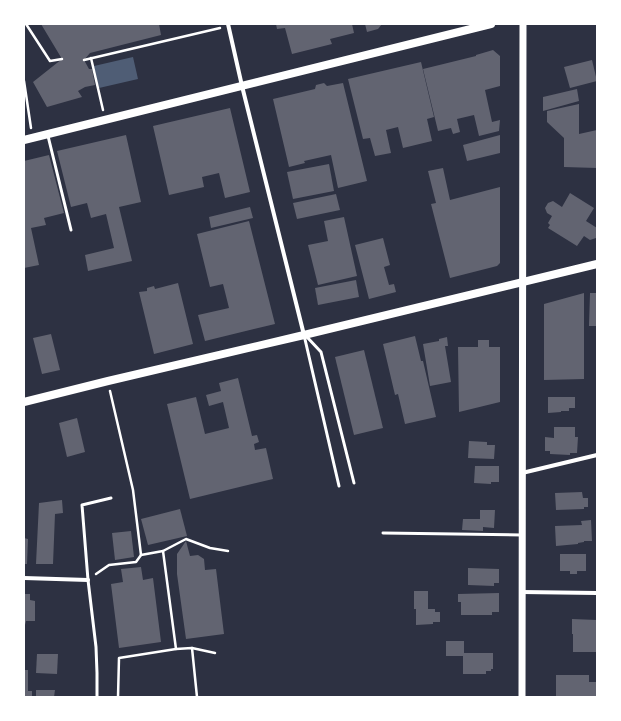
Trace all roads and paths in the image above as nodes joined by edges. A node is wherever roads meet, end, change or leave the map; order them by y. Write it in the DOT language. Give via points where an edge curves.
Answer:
graph roads {
  1 [pos="26,24"];
  2 [pos="491,24"];
  3 [pos="523,24"];
  4 [pos="228,25"];
  5 [pos="91,58"];
  6 [pos="62,59"];
  7 [pos="84,60"];
  8 [pos="24,81"];
  9 [pos="242,86"];
  10 [pos="105,120"];
  11 [pos="47,134"];
  12 [pos="33,138"];
  13 [pos="24,140"];
  14 [pos="71,230"];
  15 [pos="597,264"];
  16 [pos="523,282"];
  17 [pos="304,335"];
  18 [pos="108,381"];
  19 [pos="24,402"];
  20 [pos="597,455"];
  21 [pos="522,473"];
  22 [pos="354,483"];
  23 [pos="339,486"];
  24 [pos="111,498"];
  25 [pos="383,532"];
  26 [pos="522,535"];
  27 [pos="163,551"];
  28 [pos="228,551"];
  29 [pos="141,555"];
  30 [pos="24,578"];
  31 [pos="88,580"];
  32 [pos="522,592"];
  33 [pos="597,593"];
  34 [pos="192,648"];
  35 [pos="176,649"];
  36 [pos="215,653"];
  37 [pos="97,697"];
  38 [pos="118,697"];
  39 [pos="197,697"];
  40 [pos="522,697"];
  1 -- 6 [label="path" via="50,61"];
  2 -- 9 [label="main road"];
  3 -- 16 [label="street"];
  4 -- 5 [label="path"];
  4 -- 9 [label="street"];
  5 -- 7 [label="path"];
  5 -- 10 [label="path"];
  8 -- 12 [label="path"];
  9 -- 10 [label="main road"];
  9 -- 17 [label="street"];
  10 -- 11 [label="main road"];
  11 -- 12 [label="main road"];
  11 -- 14 [label="lane"];
  12 -- 13 [label="main road"];
  15 -- 16 [label="main road"];
  16 -- 17 [label="main road"];
  16 -- 21 [label="street"];
  17 -- 18 [label="main road"];
  17 -- 22 [label="lane" via="321,352"];
  17 -- 23 [label="lane"];
  18 -- 19 [label="main road"];
  18 -- 29 [label="path" via="134,490"];
  20 -- 21 [label="street"];
  21 -- 26 [label="street"];
  24 -- 31 [label="lane" via="82,505"];
  25 -- 26 [label="lane"];
  26 -- 32 [label="street"];
  27 -- 28 [label="path" via="186,539 210,548"];
  27 -- 29 [label="path"];
  27 -- 35 [label="path"];
  29 -- 31 [label="path" via="136,562 109,565"];
  30 -- 31 [label="street"];
  31 -- 37 [label="lane" via="96,647"];
  32 -- 33 [label="street"];
  32 -- 40 [label="street"];
  34 -- 35 [label="path"];
  34 -- 36 [label="path"];
  34 -- 39 [label="path"];
  35 -- 38 [label="path" via="119,658"];
}
